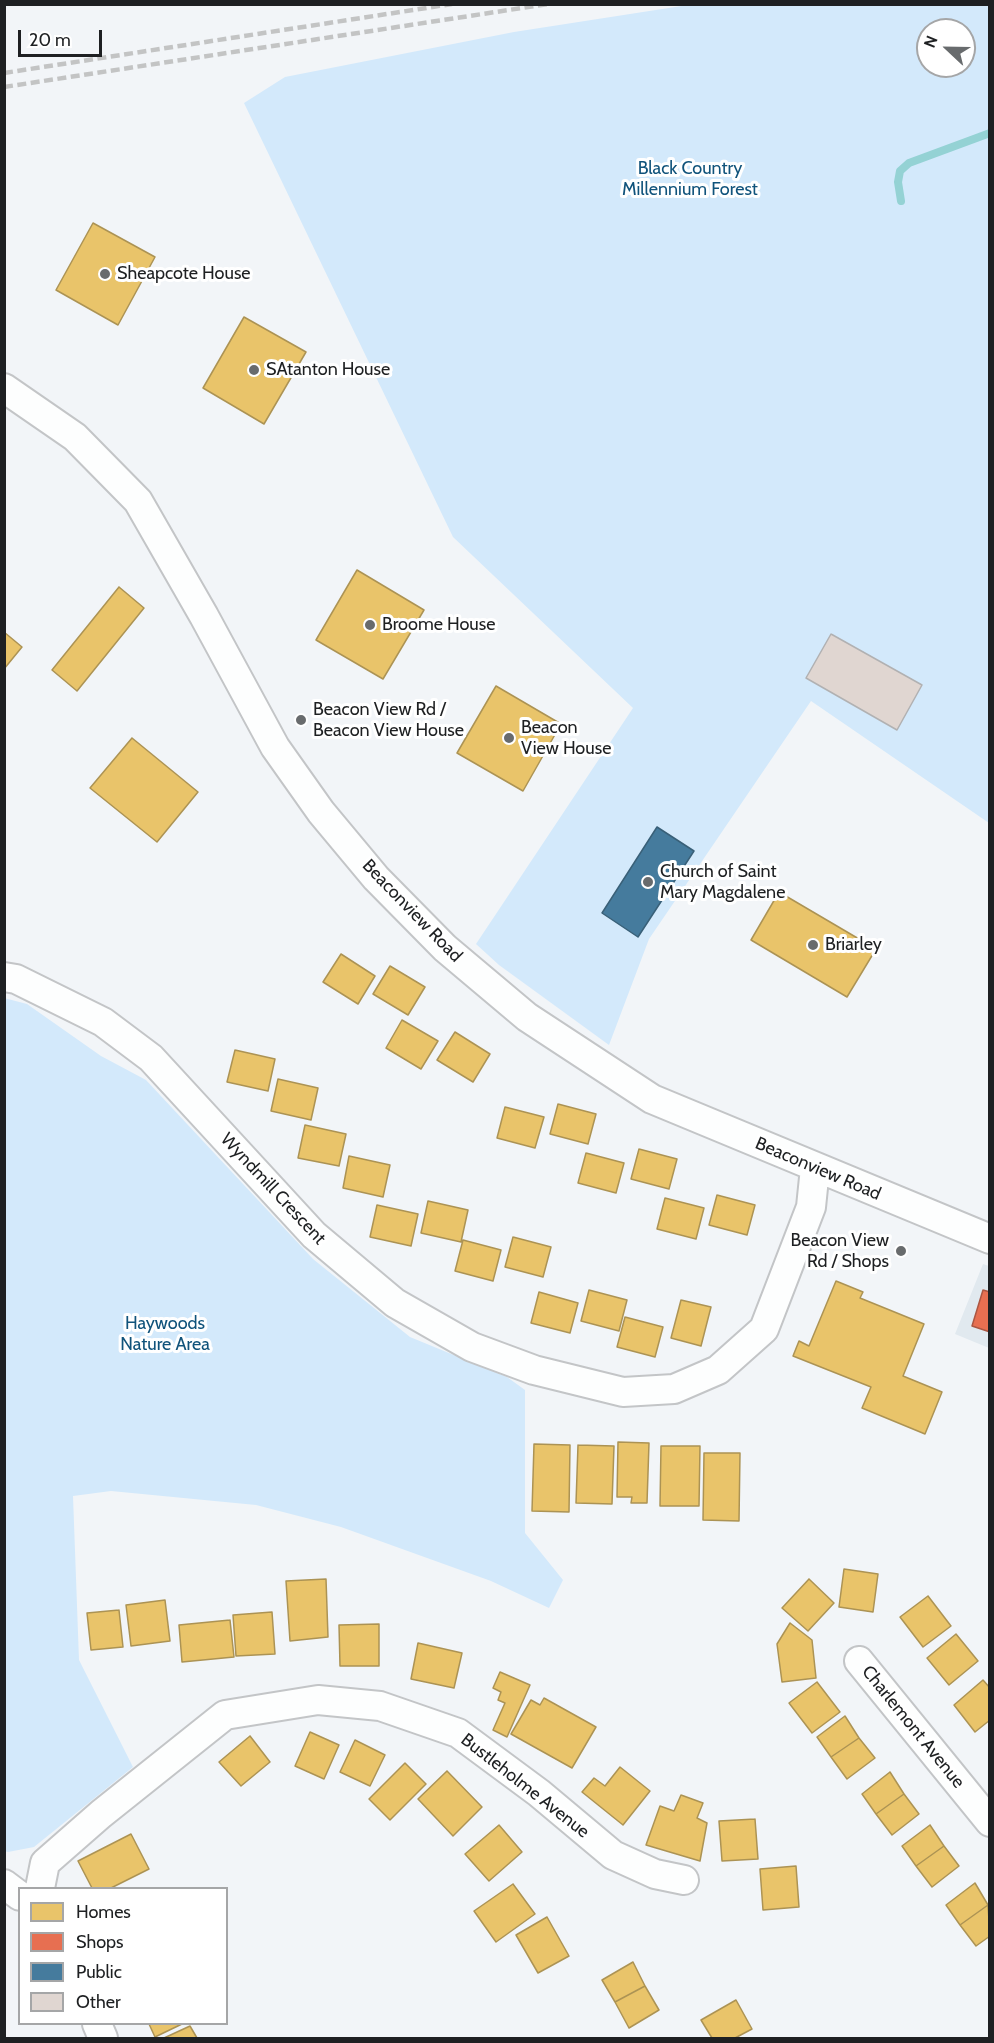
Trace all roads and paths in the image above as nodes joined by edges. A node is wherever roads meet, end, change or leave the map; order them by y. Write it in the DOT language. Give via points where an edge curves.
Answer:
graph roads {
  1 [pos="4,388"];
  2 [pos="4,976"];
  3 [pos="814,1168"];
  4 [pos="990,1239"];
  5 [pos="859,1661"];
  6 [pos="990,1822"];
  7 [pos="684,1880"];
  8 [pos="4,1884"];
  9 [pos="40,1887"];
  10 [pos="18,1894"];
  1 -- 3 [label="street, Beaconview Road" via="75,436 138,501 275,747 321,812 376,878 445,948 527,1017 652,1099"];
  2 -- 3 [label="street, Wyndmill Crescent" via="103,1022 151,1058 314,1235 395,1303 472,1347 534,1370 623,1392 674,1389 718,1370 764,1329 811,1207"];
  3 -- 4 [label="street, Beaconview Road"];
  5 -- 6 [label="street, Charlemont Avenue"];
  7 -- 9 [label="street, Bustleholme Avenue" via="656,1874 613,1854 458,1733 380,1706 318,1700 225,1715 45,1863"];
  8 -- 10 [label="street"];
}
